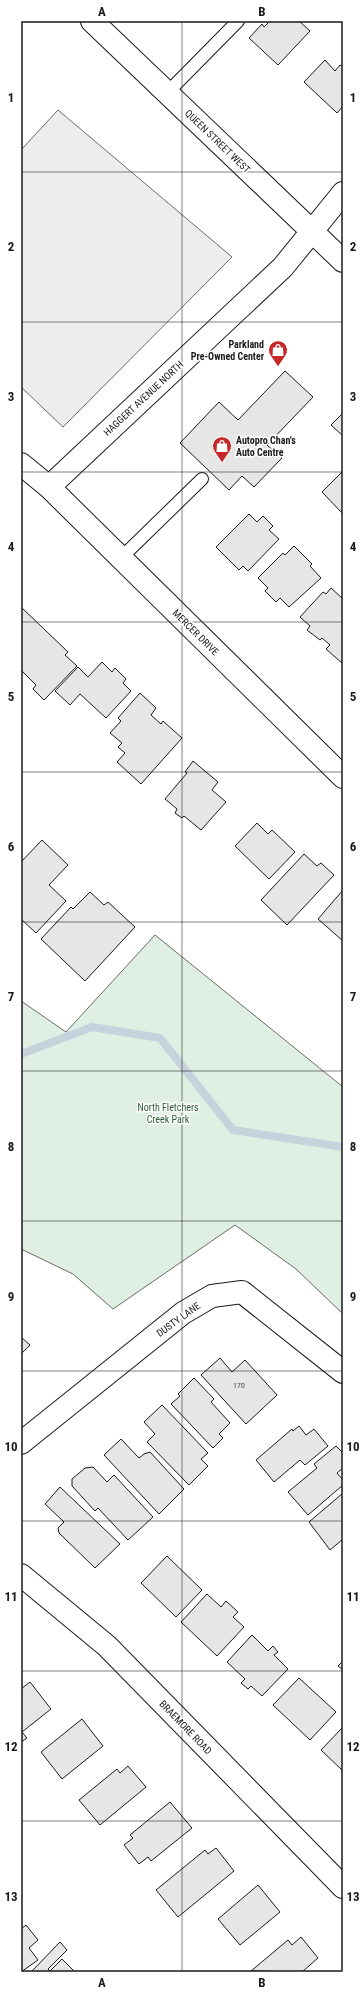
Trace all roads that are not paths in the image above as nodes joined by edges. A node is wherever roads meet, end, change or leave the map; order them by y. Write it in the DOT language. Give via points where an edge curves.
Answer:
graph roads {
  1 [pos="92,21"];
  2 [pos="238,21"];
  3 [pos="167,93"];
  4 [pos="343,193"];
  5 [pos="311,231"];
  6 [pos="343,261"];
  7 [pos="21,464"];
  8 [pos="202,479"];
  9 [pos="49,487"];
  10 [pos="121,558"];
  11 [pos="343,777"];
  12 [pos="343,1372"];
  13 [pos="21,1443"];
  14 [pos="21,1575"];
  15 [pos="343,1887"];
  1 -- 3 [label="street, QUEEN STREET WEST"];
  2 -- 3 [label="lane"];
  3 -- 5 [label="street, QUEEN STREET WEST"];
  4 -- 5 [label="street, HAGGERT AVENUE NORTH"];
  5 -- 6 [label="street, QUEEN STREET WEST"];
  5 -- 9 [label="street, HAGGERT AVENUE NORTH" via="283,267"];
  7 -- 9 [label="street"];
  8 -- 10 [label="lane"];
  9 -- 10 [label="street, MERCER DRIVE"];
  10 -- 11 [label="street, MERCER DRIVE"];
  12 -- 13 [label="street, DUSTY LANE" via="242,1292 212,1296 183,1312"];
  14 -- 15 [label="street, BRAEMORE ROAD" via="107,1646"];
}
